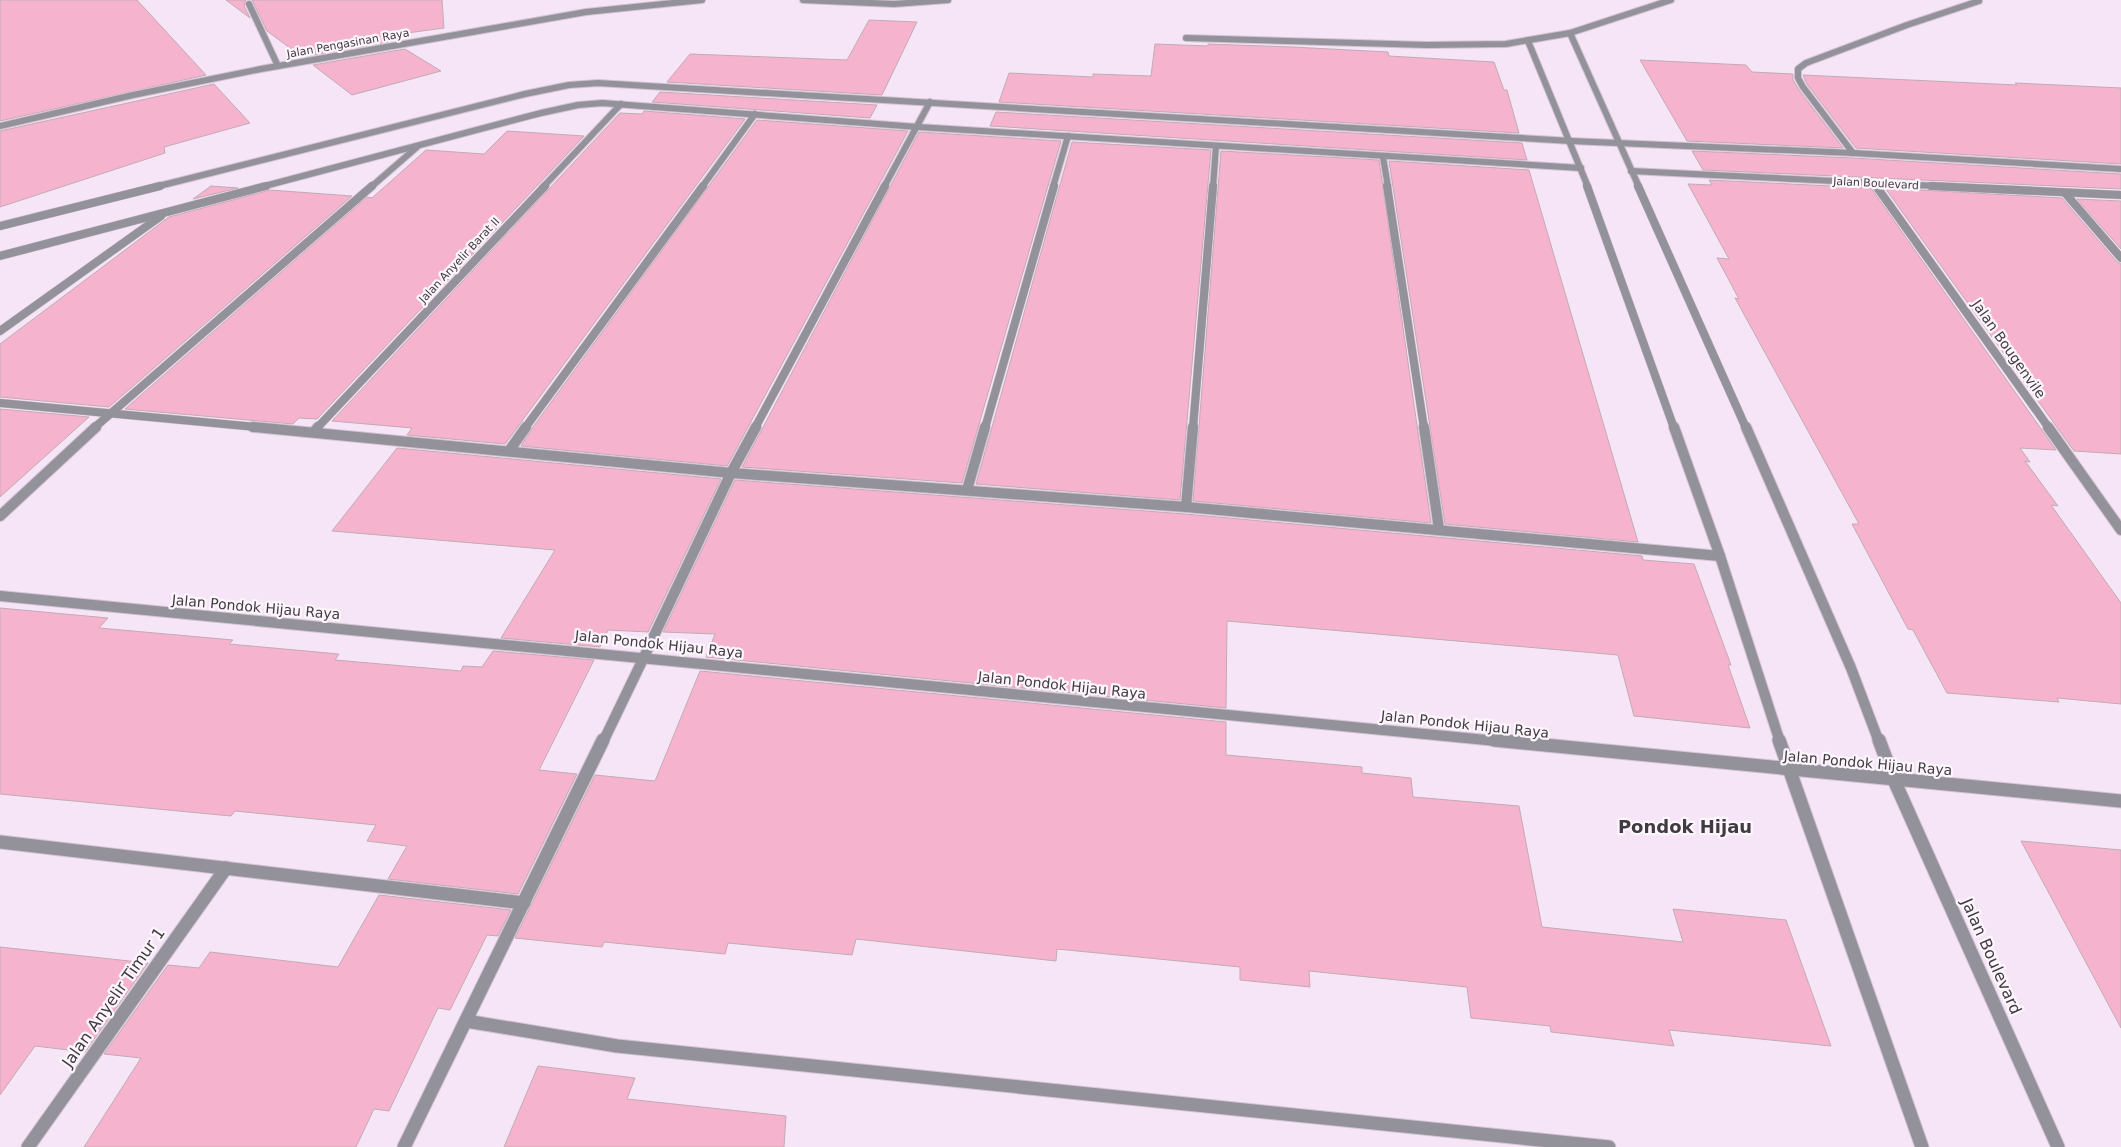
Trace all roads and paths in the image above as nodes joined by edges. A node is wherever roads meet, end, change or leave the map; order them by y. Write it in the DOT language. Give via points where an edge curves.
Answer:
graph roads {
  1 [pos="702,0"];
  2 [pos="803,0"];
  3 [pos="948,0"];
  4 [pos="1671,0"];
  5 [pos="1979,2"];
  6 [pos="249,4"];
  7 [pos="1570,33"];
  8 [pos="1186,38"];
  9 [pos="1528,41"];
  10 [pos="278,66"];
  11 [pos="930,102"];
  12 [pos="621,104"];
  13 [pos="755,114"];
  14 [pos="0,126"];
  15 [pos="918,127"];
  16 [pos="1068,136"];
  17 [pos="1571,140"];
  18 [pos="1618,143"];
  19 [pos="419,144"];
  20 [pos="1216,146"];
  21 [pos="1853,153"];
  22 [pos="1383,157"];
  23 [pos="1581,168"];
  24 [pos="2121,169"];
  25 [pos="1631,171"];
  26 [pos="1874,183"];
  27 [pos="2065,192"];
  28 [pos="2121,195"];
  29 [pos="168,211"];
  30 [pos="0,226"];
  31 [pos="0,256"];
  32 [pos="2121,258"];
  33 [pos="0,331"];
  34 [pos="0,403"];
  35 [pos="111,413"];
  36 [pos="314,432"];
  37 [pos="509,451"];
  38 [pos="731,473"];
  39 [pos="968,490"];
  40 [pos="1186,507"];
  41 [pos="0,516"];
  42 [pos="1439,529"];
  43 [pos="2121,530"];
  44 [pos="1720,556"];
  45 [pos="0,596"];
  46 [pos="644,657"];
  47 [pos="1789,770"];
  48 [pos="1894,780"];
  49 [pos="2121,801"];
  50 [pos="0,842"];
  51 [pos="226,868"];
  52 [pos="524,902"];
  53 [pos="466,1022"];
  54 [pos="28,1147"];
  55 [pos="404,1147"];
  56 [pos="1608,1147"];
  57 [pos="1922,1147"];
  58 [pos="2058,1147"];
  1 -- 10 [label="street, Jalan Pengasinan Raya" via="586,12"];
  2 -- 3 [label="street" via="893,5"];
  4 -- 7 [label="street"];
  5 -- 21 [label="street" via="1806,62 1798,69 1803,87"];
  6 -- 10 [label="street"];
  7 -- 9 [label="street"];
  7 -- 18 [label="street, Jalan Boulevard"];
  8 -- 9 [label="street" via="1427,45"];
  9 -- 17 [label="street"];
  10 -- 14 [label="street, Jalan Pengasinan Raya"];
  11 -- 15 [label="street"];
  11 -- 17 [label="street"];
  11 -- 30 [label="street" via="598,83 569,86 525,94"];
  12 -- 13 [label="street"];
  12 -- 19 [label="street" via="578,105"];
  12 -- 36 [label="street, Jalan Anyelir Barat II"];
  13 -- 15 [label="street"];
  13 -- 37 [label="street"];
  15 -- 16 [label="street"];
  15 -- 38 [label="street"];
  16 -- 20 [label="street"];
  16 -- 39 [label="street"];
  17 -- 18 [label="street"];
  17 -- 23 [label="street"];
  18 -- 21 [label="street"];
  18 -- 25 [label="street, Jalan Boulevard"];
  19 -- 29 [label="street"];
  19 -- 35 [label="street"];
  20 -- 22 [label="street"];
  20 -- 40 [label="street"];
  21 -- 24 [label="street"];
  22 -- 23 [label="street"];
  22 -- 42 [label="street"];
  23 -- 44 [label="street"];
  25 -- 26 [label="street, Jalan Boulevard"];
  25 -- 48 [label="street, Jalan Boulevard" via="1851,668"];
  26 -- 27 [label="street, Jalan Boulevard"];
  26 -- 43 [label="street, Jalan Bougenvile"];
  27 -- 28 [label="street, Jalan Boulevard"];
  27 -- 32 [label="street"];
  29 -- 31 [label="street"];
  29 -- 33 [label="street"];
  34 -- 35 [label="street"];
  35 -- 36 [label="street"];
  35 -- 41 [label="street"];
  36 -- 37 [label="street"];
  37 -- 38 [label="street"];
  38 -- 39 [label="street"];
  38 -- 46 [label="street"];
  39 -- 40 [label="street"];
  40 -- 42 [label="street"];
  42 -- 44 [label="street"];
  44 -- 47 [label="street"];
  45 -- 46 [label="street, Jalan Pondok Hijau Raya"];
  46 -- 47 [label="street, Jalan Pondok Hijau Raya"];
  46 -- 52 [label="street"];
  47 -- 48 [label="street, Jalan Pondok Hijau Raya"];
  47 -- 57 [label="street"];
  48 -- 49 [label="street, Jalan Pondok Hijau Raya"];
  48 -- 58 [label="street, Jalan Boulevard"];
  50 -- 51 [label="street"];
  51 -- 52 [label="street"];
  51 -- 54 [label="street, Jalan Anyelir Timur 1"];
  52 -- 53 [label="street"];
  53 -- 55 [label="street"];
  53 -- 56 [label="street" via="617,1046"];
}
